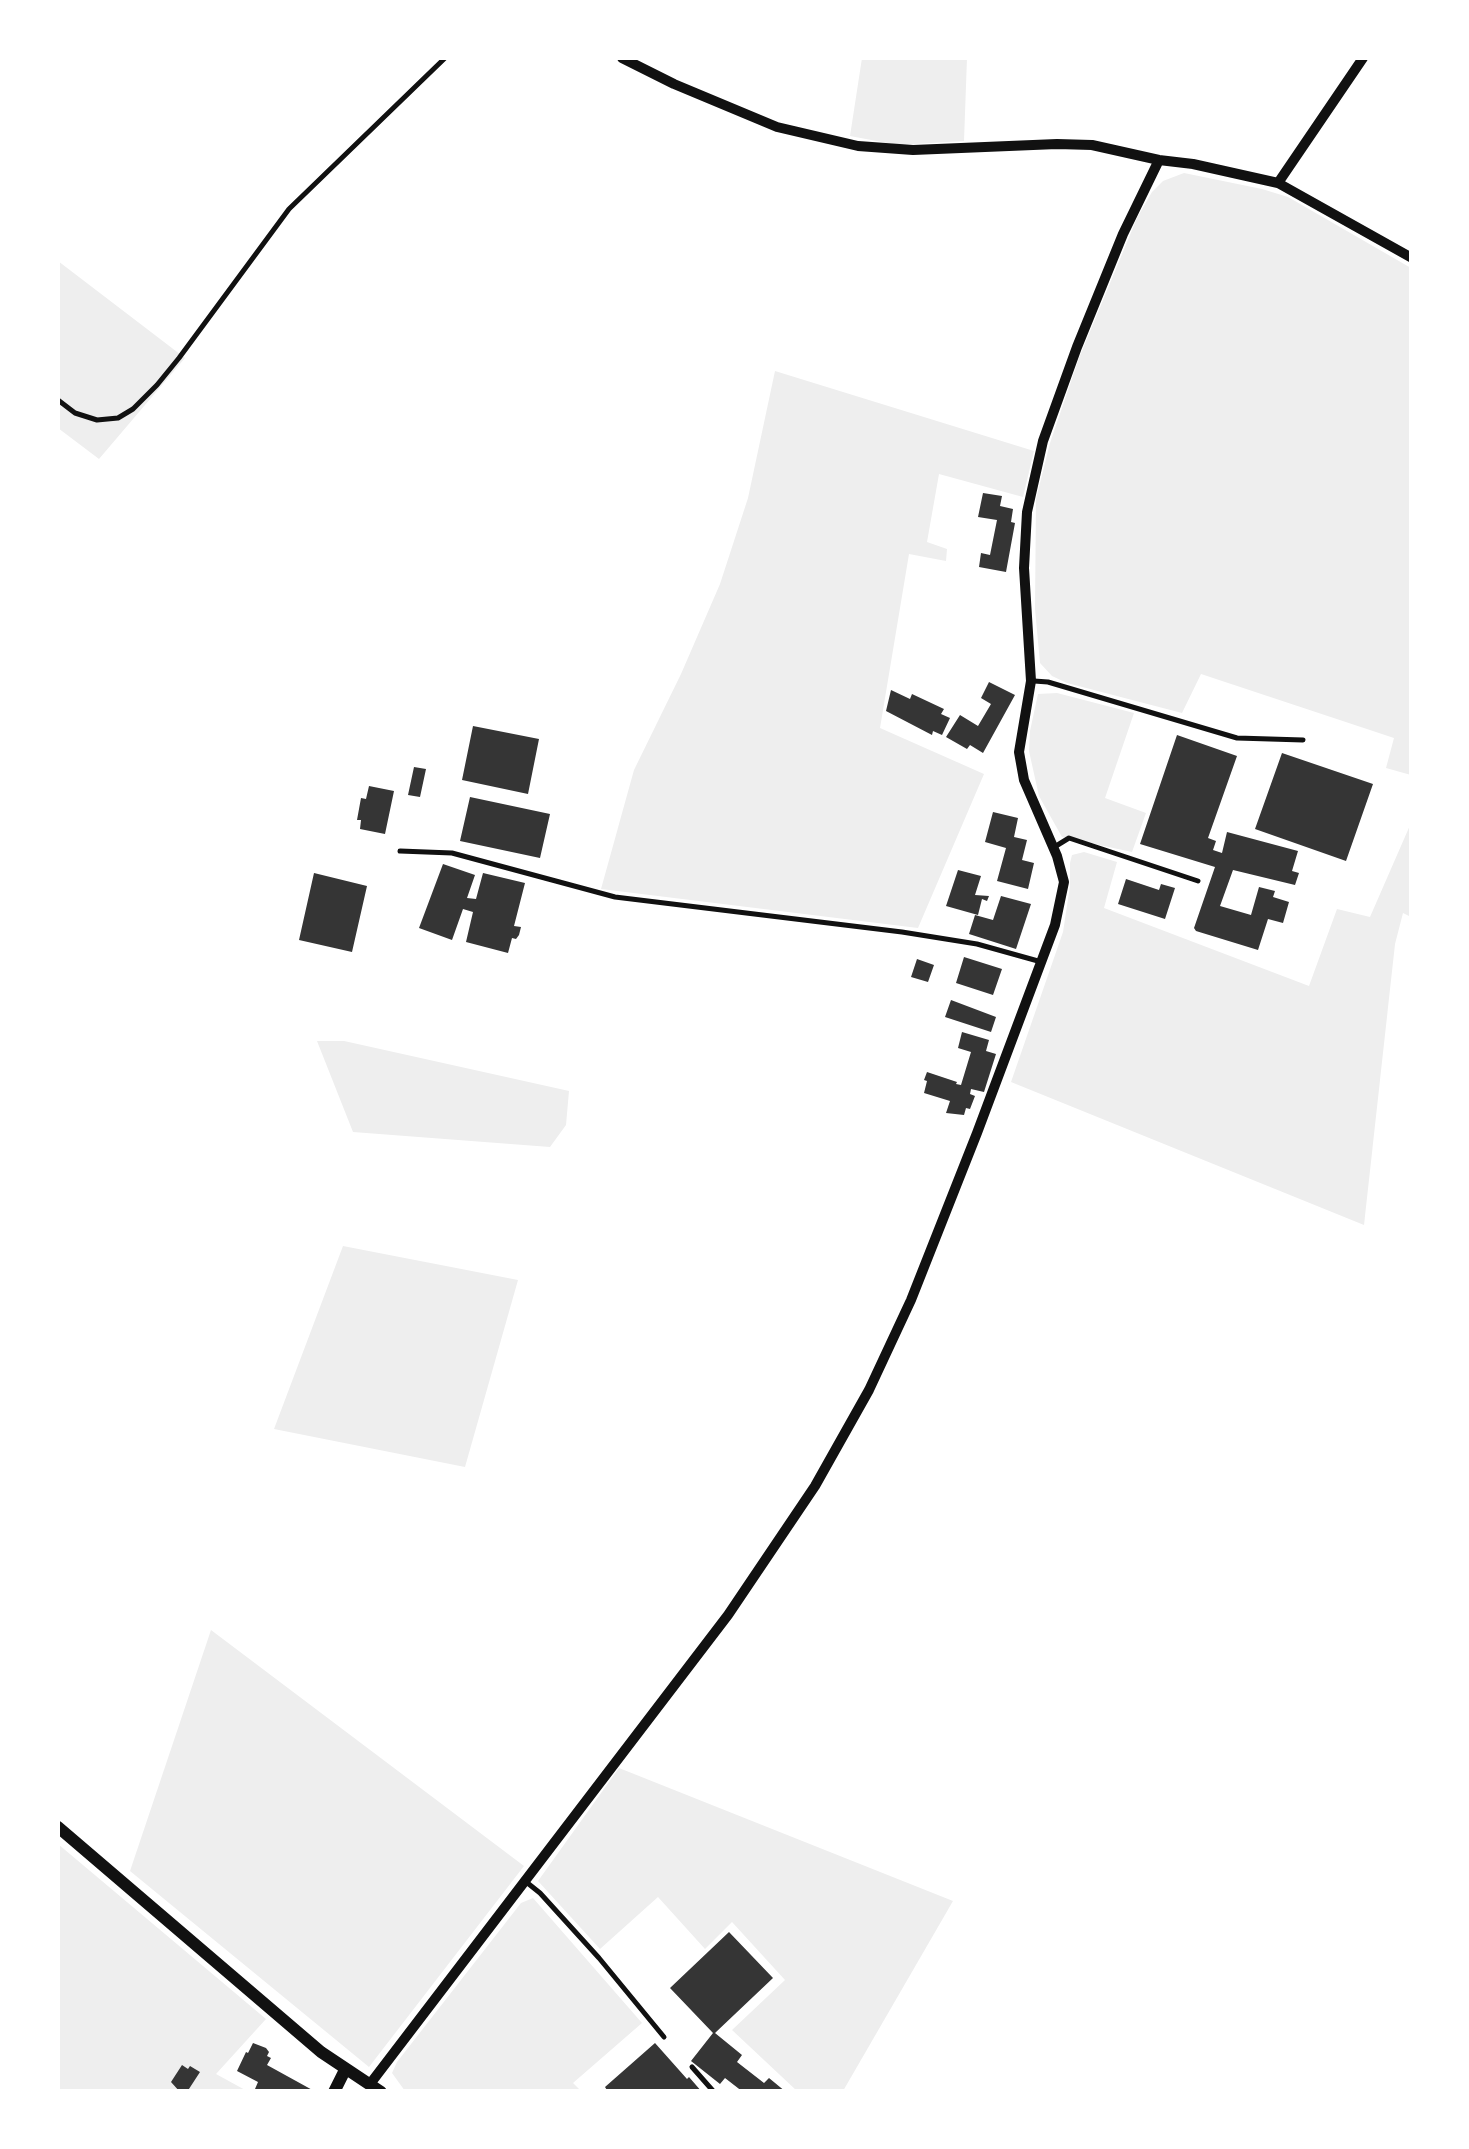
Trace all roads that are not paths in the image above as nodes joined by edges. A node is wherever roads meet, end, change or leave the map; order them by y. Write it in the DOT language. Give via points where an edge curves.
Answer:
graph roads {
  1 [pos="445,58"];
  2 [pos="622,58"];
  3 [pos="1362,58"];
  4 [pos="1159,160"];
  5 [pos="1278,183"];
  6 [pos="1412,258"];
  7 [pos="58,400"];
  8 [pos="1031,681"];
  9 [pos="1303,740"];
  10 [pos="1053,848"];
  11 [pos="400,851"];
  12 [pos="1198,881"];
  13 [pos="1041,962"];
  14 [pos="58,1826"];
  15 [pos="525,1882"];
  16 [pos="664,2037"];
  17 [pos="692,2067"];
  18 [pos="346,2070"];
  19 [pos="375,2088"];
  20 [pos="334,2092"];
  21 [pos="714,2092"];
  1 -- 7 [label="lane" via="289,209 179,358 132,409 97,420"];
  2 -- 4 [label="street" via="777,127 858,146 1092,145"];
  3 -- 5 [label="street"];
  4 -- 5 [label="street"];
  4 -- 8 [label="street" via="1084,331 1026,512"];
  5 -- 6 [label="street"];
  8 -- 9 [label="lane" via="1237,738"];
  8 -- 10 [label="street" via="1019,752"];
  10 -- 12 [label="lane" via="1070,838"];
  10 -- 13 [label="street" via="1064,882"];
  11 -- 13 [label="lane" via="452,853 616,897 902,932"];
  13 -- 15 [label="street" via="978,1134 870,1390 728,1616"];
  14 -- 18 [label="street"];
  15 -- 16 [label="lane" via="600,1958"];
  15 -- 19 [label="street"];
  17 -- 21 [label="lane"];
  18 -- 19 [label="street"];
  18 -- 20 [label="street"];
}
